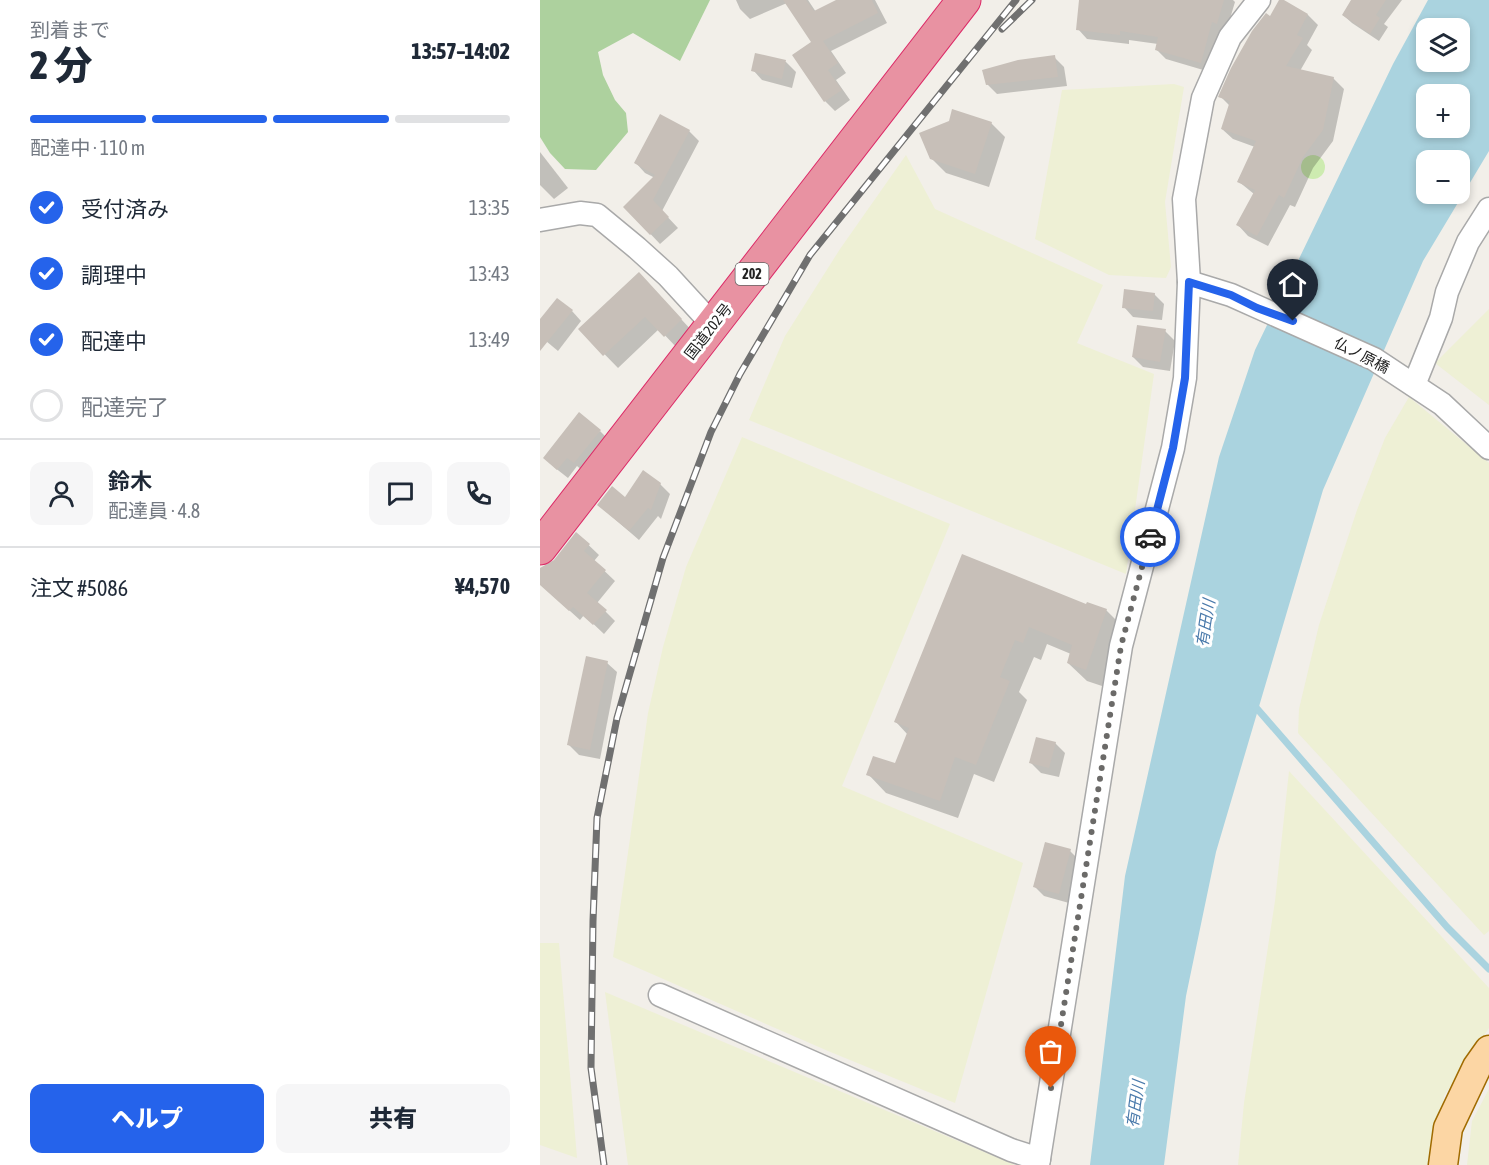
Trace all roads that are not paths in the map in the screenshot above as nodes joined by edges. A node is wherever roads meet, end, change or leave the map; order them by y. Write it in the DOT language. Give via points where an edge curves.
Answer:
graph roads {
  1 [pos="964,0"];
  2 [pos="1259,0"];
  3 [pos="1489,209"];
  4 [pos="540,220"];
  5 [pos="1189,282"];
  6 [pos="713,325"];
  7 [pos="1407,380"];
  8 [pos="1489,448"];
  9 [pos="540,548"];
  10 [pos="660,994"];
  11 [pos="1489,1050"];
  12 [pos="1039,1162"];
  13 [pos="1443,1165"];
  1 -- 6 [label="highway, 国道202号 / 202"];
  2 -- 5 [label="street" via="1230,37 1203,98 1184,199"];
  3 -- 7 [label="street" via="1468,242 1447,292 1441,318"];
  4 -- 6 [label="street" via="580,213 597,215 645,255"];
  5 -- 7 [label="street, 仏ノ原橋" via="1293,321 1374,359"];
  5 -- 12 [label="street" via="1183,390 1173,448 1121,646"];
  6 -- 9 [label="highway, 国道202号 / 202"];
  7 -- 8 [label="street, 仏ノ原橋" via="1442,404"];
  10 -- 12 [label="street"];
  11 -- 13 [label="main road" via="1448,1128"];
}
